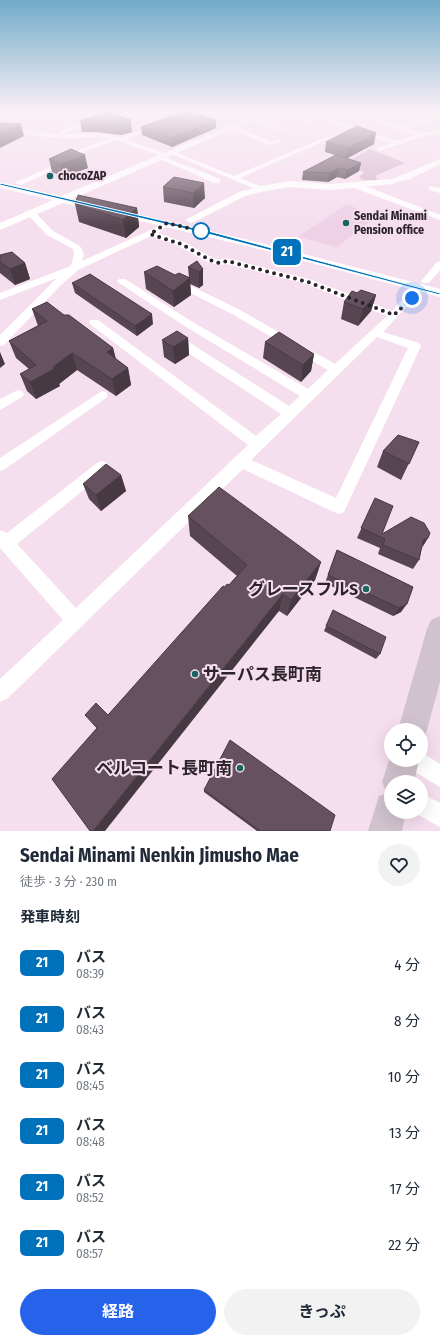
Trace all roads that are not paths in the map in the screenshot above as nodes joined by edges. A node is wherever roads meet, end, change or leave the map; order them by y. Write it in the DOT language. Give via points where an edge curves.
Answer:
graph roads {
  1 [pos="87,149"];
  2 [pos="148,149"];
  3 [pos="178,149"];
  4 [pos="302,149"];
  5 [pos="164,155"];
  6 [pos="440,160"];
  7 [pos="235,178"];
  8 [pos="217,182"];
  9 [pos="390,182"];
  10 [pos="1,183"];
  11 [pos="18,183"];
  12 [pos="352,184"];
  13 [pos="260,189"];
  14 [pos="69,197"];
  15 [pos="32,213"];
  16 [pos="440,218"];
  17 [pos="190,220"];
  18 [pos="167,223"];
  19 [pos="0,227"];
  20 [pos="150,234"];
  21 [pos="261,241"];
  22 [pos="440,264"];
  23 [pos="75,268"];
  24 [pos="165,276"];
  25 [pos="122,281"];
  26 [pos="423,284"];
  27 [pos="440,284"];
  28 [pos="440,293"];
  29 [pos="0,297"];
  30 [pos="394,315"];
  31 [pos="94,322"];
  32 [pos="375,333"];
  33 [pos="0,342"];
  34 [pos="180,342"];
  35 [pos="336,370"];
  36 [pos="18,394"];
  37 [pos="102,395"];
  38 [pos="309,395"];
  39 [pos="0,405"];
  40 [pos="290,412"];
  41 [pos="257,444"];
  42 [pos="241,462"];
  43 [pos="0,465"];
  44 [pos="102,467"];
  45 [pos="3,540"];
  46 [pos="75,620"];
  47 [pos="440,630"];
  48 [pos="0,692"];
  49 [pos="415,723"];
  50 [pos="425,767"];
  51 [pos="440,776"];
  52 [pos="428,808"];
  53 [pos="440,816"];
  54 [pos="388,819"];
  55 [pos="385,831"];
  1 -- 11 [label="street" via="69,161"];
  2 -- 5 [label="street"];
  3 -- 5 [label="street"];
  4 -- 7 [label="street"];
  5 -- 7 [label="street"];
  5 -- 8 [label="street"];
  5 -- 14 [label="street"];
  6 -- 9 [label="street" via="407,177"];
  7 -- 13 [label="street"];
  9 -- 12 [label="street"];
  10 -- 11 [label="street"];
  10 -- 14 [label="street"];
  11 -- 14 [label="street"];
  12 -- 13 [label="street" via="324,187 290,184"];
  12 -- 16 [label="street"];
  13 -- 17 [label="street" via="242,194"];
  14 -- 15 [label="street"];
  14 -- 17 [label="street"];
  14 -- 18 [label="street"];
  15 -- 19 [label="street"];
  15 -- 23 [label="street" via="50,233 77,248 79,254"];
  17 -- 21 [label="street"];
  18 -- 20 [label="street"];
  18 -- 21 [label="street"];
  20 -- 23 [label="street"];
  20 -- 30 [label="street" via="181,244 219,263 227,261 308,282"];
  21 -- 26 [label="street"];
  22 -- 26 [label="street"];
  23 -- 29 [label="street"];
  23 -- 33 [label="street"];
  24 -- 35 [label="street" via="236,312"];
  25 -- 38 [label="street"];
  26 -- 27 [label="street"];
  26 -- 28 [label="street"];
  26 -- 30 [label="street"];
  30 -- 32 [label="street"];
  31 -- 41 [label="street"];
  32 -- 35 [label="street"];
  32 -- 42 [label="street" via="415,346 339,507"];
  34 -- 40 [label="street"];
  35 -- 38 [label="street"];
  36 -- 39 [label="street"];
  37 -- 43 [label="street"];
  38 -- 40 [label="street"];
  40 -- 41 [label="street"];
  41 -- 42 [label="street"];
  42 -- 46 [label="street"];
  44 -- 45 [label="street"];
  45 -- 46 [label="street"];
  46 -- 48 [label="street"];
  47 -- 49 [label="main road"];
  50 -- 51 [label="street"];
  52 -- 53 [label="street"];
  54 -- 55 [label="main road"];
}
